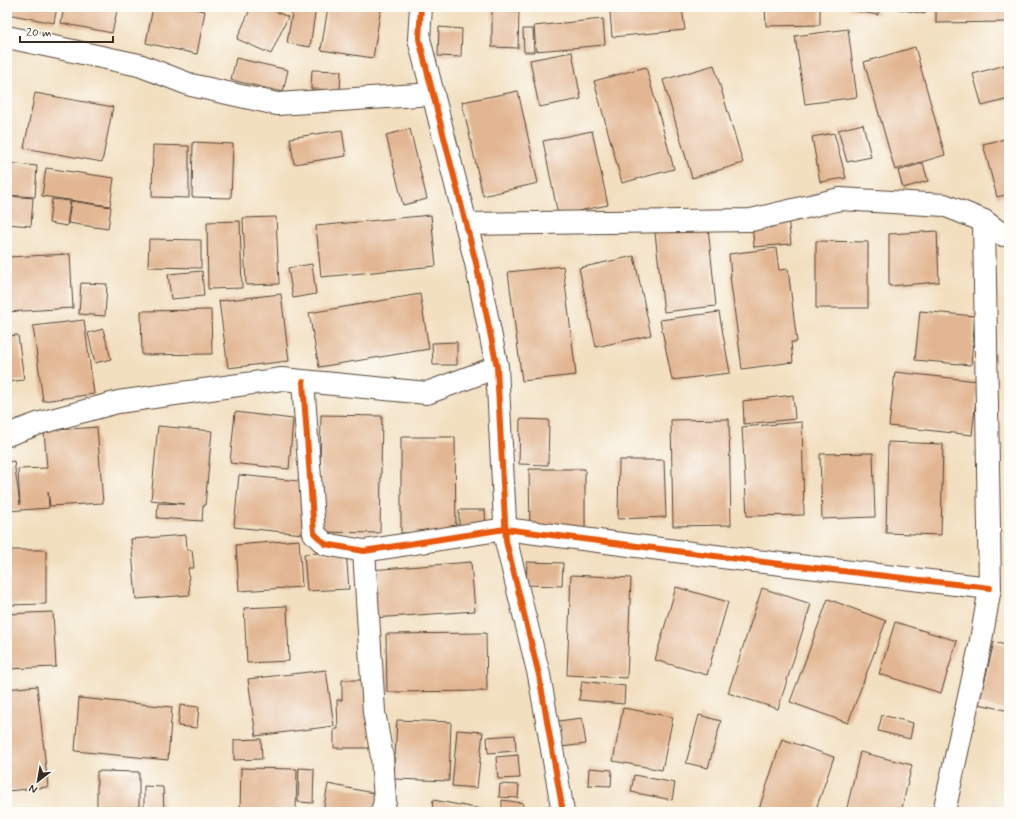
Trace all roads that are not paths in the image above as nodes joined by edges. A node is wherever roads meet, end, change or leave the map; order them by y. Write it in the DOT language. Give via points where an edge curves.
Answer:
graph roads {
  1 [pos="422,7"];
  2 [pos="7,37"];
  3 [pos="433,94"];
  4 [pos="984,221"];
  5 [pos="466,224"];
  6 [pos="1009,234"];
  7 [pos="497,367"];
  8 [pos="303,382"];
  9 [pos="7,435"];
  10 [pos="505,529"];
  11 [pos="364,551"];
  12 [pos="990,588"];
  13 [pos="382,812"];
  14 [pos="563,812"];
  15 [pos="944,812"];
  1 -- 3 [label="street" via="419,39"];
  2 -- 3 [label="street" via="139,65 191,85 277,104"];
  3 -- 5 [label="street"];
  4 -- 5 [label="street" via="944,205 840,199 751,220"];
  4 -- 6 [label="street" via="1003,235"];
  4 -- 12 [label="street"];
  5 -- 7 [label="street"];
  7 -- 8 [label="street" via="427,392"];
  7 -- 10 [label="street"];
  8 -- 9 [label="street" via="282,379 118,402 40,423"];
  8 -- 11 [label="street" via="314,533 325,544"];
  10 -- 11 [label="street"];
  10 -- 12 [label="street"];
  10 -- 14 [label="street" via="539,675"];
  11 -- 13 [label="street" via="374,712 382,757 385,801"];
  12 -- 15 [label="street"];
}
